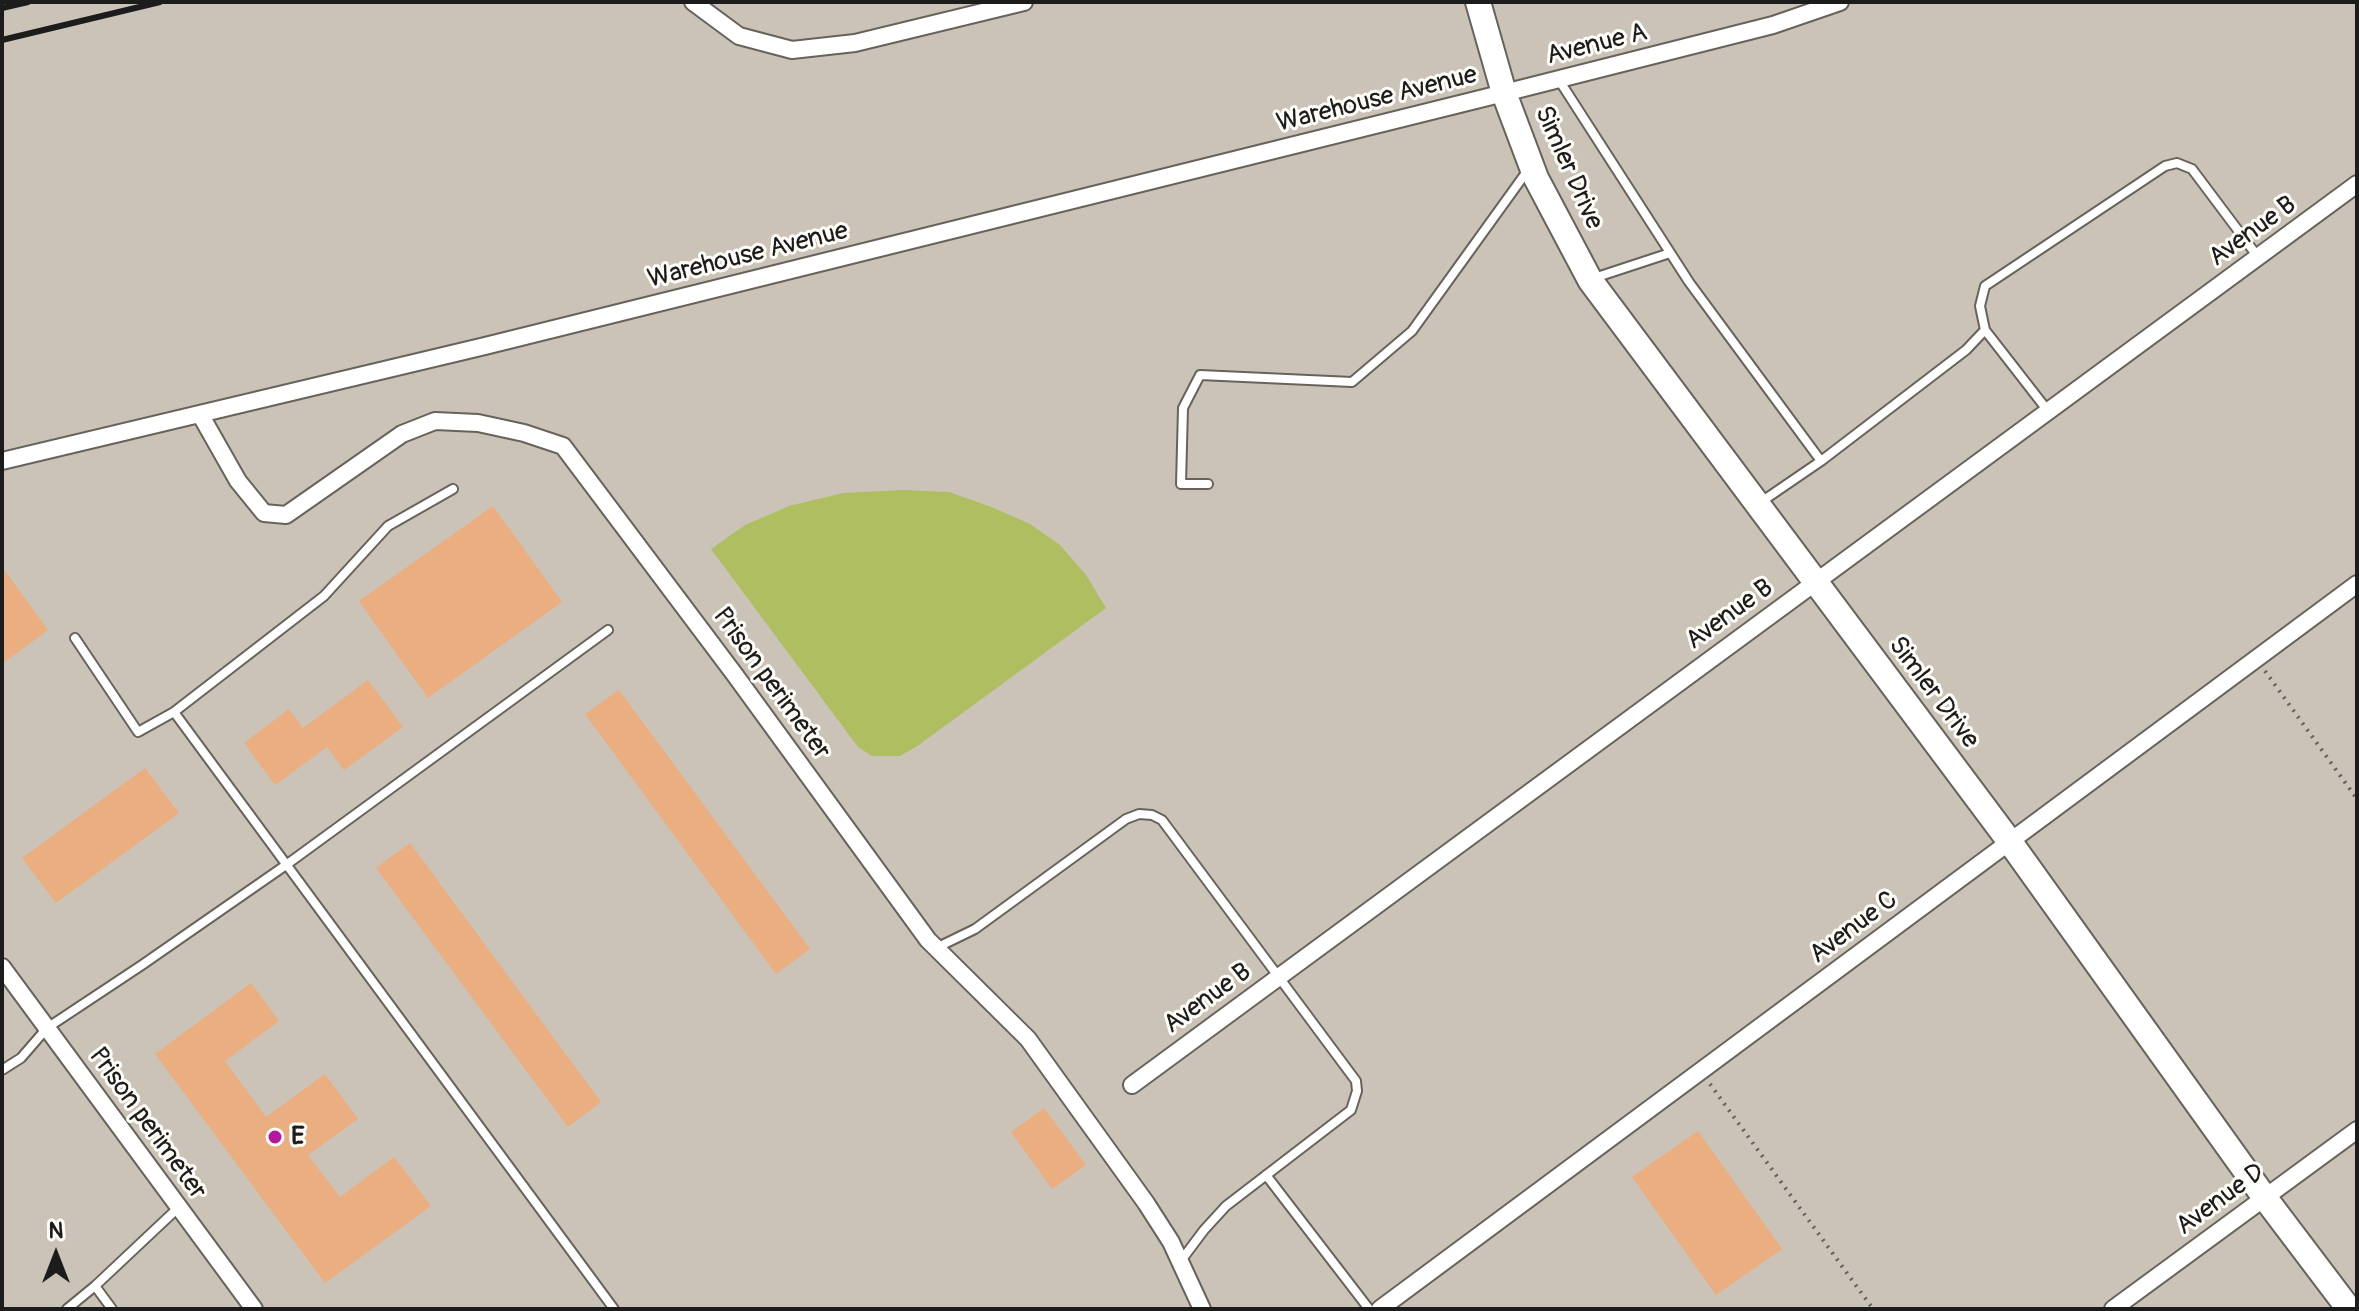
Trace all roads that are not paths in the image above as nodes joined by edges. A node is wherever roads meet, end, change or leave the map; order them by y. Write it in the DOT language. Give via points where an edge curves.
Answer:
graph roads {
  1 [pos="693,2"];
  2 [pos="1024,2"];
  3 [pos="1478,2"];
  4 [pos="1840,2"];
  5 [pos="1559,79"];
  6 [pos="1504,93"];
  7 [pos="1531,166"];
  8 [pos="2357,184"];
  9 [pos="1670,253"];
  10 [pos="2258,257"];
  11 [pos="1590,280"];
  12 [pos="1985,330"];
  13 [pos="2048,411"];
  14 [pos="200,414"];
  15 [pos="2,461"];
  16 [pos="1821,461"];
  17 [pos="1208,484"];
  18 [pos="453,489"];
  19 [pos="1757,505"];
  20 [pos="1815,583"];
  21 [pos="2357,584"];
  22 [pos="608,630"];
  23 [pos="75,638"];
  24 [pos="174,712"];
  25 [pos="2010,842"];
  26 [pos="286,865"];
  27 [pos="936,948"];
  28 [pos="2,967"];
  29 [pos="1278,978"];
  30 [pos="47,1028"];
  31 [pos="2,1070"];
  32 [pos="1132,1085"];
  33 [pos="2357,1130"];
  34 [pos="1266,1175"];
  35 [pos="2265,1198"];
  36 [pos="179,1207"];
  37 [pos="1180,1263"];
  38 [pos="95,1286"];
  39 [pos="67,1309"];
  40 [pos="112,1309"];
  41 [pos="254,1309"];
  42 [pos="614,1309"];
  43 [pos="1202,1309"];
  44 [pos="1369,1309"];
  45 [pos="1380,1309"];
  46 [pos="2113,1309"];
  47 [pos="2349,1309"];
  1 -- 2 [label="street" via="739,36 792,50 855,43"];
  3 -- 6 [label="street, Simler Drive"];
  4 -- 5 [label="street, Avenue A" via="1773,25"];
  5 -- 6 [label="street, Avenue A"];
  5 -- 9 [label="lane"];
  6 -- 7 [label="street, Simler Drive"];
  6 -- 14 [label="street, Warehouse Avenue"];
  7 -- 11 [label="street, Simler Drive"];
  7 -- 17 [label="lane" via="1412,331 1352,382 1200,375 1183,408 1181,484"];
  8 -- 10 [label="street, Avenue B"];
  9 -- 11 [label="lane"];
  9 -- 16 [label="lane"];
  10 -- 12 [label="lane" via="2192,169 2177,163 2165,166 1985,286 1980,306"];
  10 -- 13 [label="street, Avenue B"];
  11 -- 19 [label="street, Simler Drive"];
  12 -- 13 [label="lane"];
  12 -- 16 [label="lane"];
  13 -- 20 [label="street, Avenue B"];
  14 -- 15 [label="street, Warehouse Avenue"];
  14 -- 27 [label="street, Prison perimeter" via="238,481 264,513 286,515 402,434 435,421 478,423 563,446"];
  16 -- 19 [label="lane"];
  18 -- 24 [label="lane" via="388,526 324,596"];
  19 -- 20 [label="street, Simler Drive"];
  20 -- 25 [label="street, Simler Drive"];
  20 -- 29 [label="street, Avenue B"];
  21 -- 25 [label="street, Avenue C"];
  22 -- 26 [label="lane"];
  23 -- 24 [label="lane" via="138,732"];
  24 -- 26 [label="lane"];
  25 -- 35 [label="street, Simler Drive"];
  25 -- 45 [label="street, Avenue C"];
  26 -- 30 [label="lane"];
  26 -- 42 [label="lane"];
  27 -- 29 [label="lane" via="975,929 1126,819 1152,815 1162,820"];
  27 -- 37 [label="street, Prison perimeter" via="1028,1039 1146,1203"];
  28 -- 30 [label="street, Prison perimeter"];
  29 -- 32 [label="street, Avenue B"];
  29 -- 34 [label="lane" via="1356,1081 1357,1091 1351,1110"];
  30 -- 31 [label="lane" via="21,1058"];
  30 -- 36 [label="street, Prison perimeter"];
  33 -- 35 [label="street, Avenue D"];
  34 -- 37 [label="lane" via="1226,1206"];
  34 -- 44 [label="lane"];
  35 -- 46 [label="street, Avenue D"];
  35 -- 47 [label="street, Simler Drive"];
  36 -- 38 [label="lane"];
  36 -- 41 [label="street, Prison perimeter"];
  37 -- 43 [label="street, Prison perimeter"];
  38 -- 39 [label="lane"];
  38 -- 40 [label="lane"];
}
